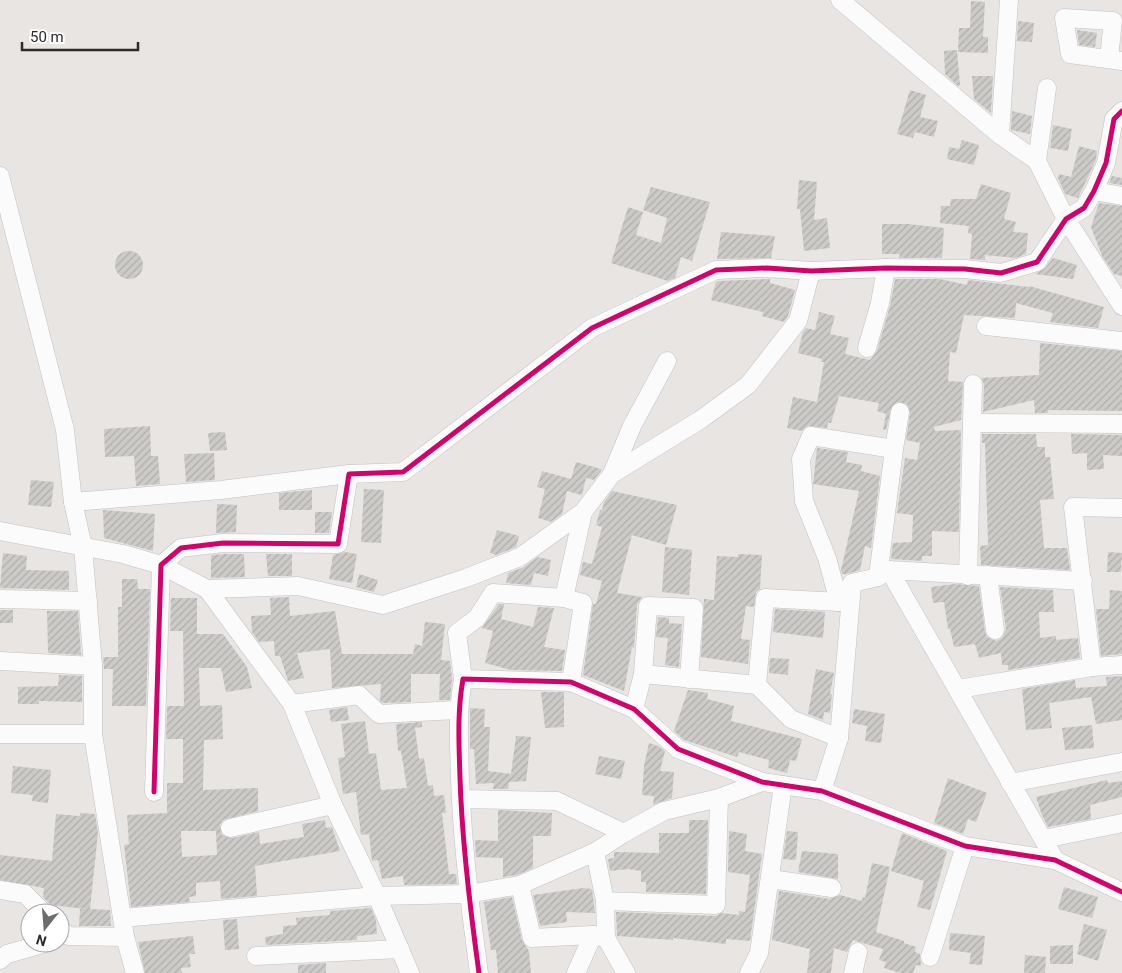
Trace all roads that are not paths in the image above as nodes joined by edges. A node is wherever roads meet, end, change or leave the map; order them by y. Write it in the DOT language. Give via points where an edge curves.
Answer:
graph roads {
  1 [pos="840,0"];
  2 [pos="1009,0"];
  3 [pos="1118,22"];
  4 [pos="1115,60"];
  5 [pos="1047,88"];
  6 [pos="1122,111"];
  7 [pos="1000,135"];
  8 [pos="1037,161"];
  9 [pos="0,176"];
  10 [pos="1094,192"];
  11 [pos="1122,196"];
  12 [pos="1066,219"];
  13 [pos="886,268"];
  14 [pos="812,271"];
  15 [pos="1122,306"];
  16 [pos="986,326"];
  17 [pos="1122,341"];
  18 [pos="867,348"];
  19 [pos="667,360"];
  20 [pos="973,384"];
  21 [pos="900,412"];
  22 [pos="972,423"];
  23 [pos="1122,424"];
  24 [pos="894,450"];
  25 [pos="349,474"];
  26 [pos="612,474"];
  27 [pos="73,502"];
  28 [pos="1122,508"];
  29 [pos="583,512"];
  30 [pos="0,531"];
  31 [pos="83,547"];
  32 [pos="160,565"];
  33 [pos="884,574"];
  34 [pos="988,575"];
  35 [pos="968,576"];
  36 [pos="1083,581"];
  37 [pos="852,584"];
  38 [pos="206,589"];
  39 [pos="564,598"];
  40 [pos="0,599"];
  41 [pos="88,601"];
  42 [pos="839,602"];
  43 [pos="995,630"];
  44 [pos="0,661"];
  45 [pos="1122,665"];
  46 [pos="93,666"];
  47 [pos="1092,667"];
  48 [pos="642,674"];
  49 [pos="463,679"];
  50 [pos="689,679"];
  51 [pos="571,682"];
  52 [pos="757,685"];
  53 [pos="958,688"];
  54 [pos="292,704"];
  55 [pos="634,709"];
  56 [pos="458,710"];
  57 [pos="0,734"];
  58 [pos="93,734"];
  59 [pos="839,738"];
  60 [pos="1122,762"];
  61 [pos="762,782"];
  62 [pos="1010,783"];
  63 [pos="783,785"];
  64 [pos="822,791"];
  65 [pos="154,792"];
  66 [pos="720,798"];
  67 [pos="461,799"];
  68 [pos="333,805"];
  69 [pos="1122,823"];
  70 [pos="230,828"];
  71 [pos="624,833"];
  72 [pos="1044,839"];
  73 [pos="965,846"];
  74 [pos="595,852"];
  75 [pos="1056,860"];
  76 [pos="771,879"];
  77 [pos="520,885"];
  78 [pos="832,888"];
  79 [pos="0,890"];
  80 [pos="1122,892"];
  81 [pos="468,894"];
  82 [pos="377,896"];
  83 [pos="605,901"];
  84 [pos="34,903"];
  85 [pos="122,918"];
  86 [pos="70,935"];
  87 [pos="125,937"];
  88 [pos="600,937"];
  89 [pos="400,949"];
  90 [pos="20,950"];
  91 [pos="858,952"];
  92 [pos="256,956"];
  93 [pos="930,957"];
  94 [pos="0,960"];
  95 [pos="135,973"];
  96 [pos="410,973"];
  97 [pos="479,973"];
  98 [pos="576,973"];
  99 [pos="626,973"];
  100 [pos="749,973"];
  101 [pos="853,973"];
  1 -- 7 [label="street"];
  2 -- 7 [label="street"];
  3 -- 4 [label="street"];
  3 -- 4 [label="street" via="1064,18 1070,54"];
  5 -- 8 [label="street"];
  6 -- 10 [label="street" via="1114,119 1106,163"];
  7 -- 8 [label="street"];
  8 -- 12 [label="street"];
  9 -- 27 [label="street" via="65,430"];
  10 -- 11 [label="street"];
  10 -- 12 [label="street" via="1084,208"];
  12 -- 13 [label="street" via="1037,262 1001,273"];
  12 -- 15 [label="street"];
  13 -- 14 [label="street"];
  13 -- 18 [label="street"];
  14 -- 25 [label="street" via="767,268 716,270 592,328 403,472"];
  14 -- 26 [label="street" via="798,321 748,385 700,420"];
  16 -- 17 [label="street"];
  19 -- 26 [label="street" via="632,426"];
  20 -- 22 [label="street"];
  21 -- 24 [label="street"];
  22 -- 23 [label="street"];
  22 -- 35 [label="street"];
  24 -- 33 [label="street"];
  24 -- 42 [label="street" via="811,436 801,459 804,501 827,558"];
  25 -- 27 [label="street" via="221,490"];
  25 -- 32 [label="street" via="338,544 223,543 181,548"];
  26 -- 29 [label="street"];
  27 -- 31 [label="street"];
  28 -- 36 [label="street" via="1073,507"];
  29 -- 38 [label="street" via="520,557 383,605 298,586"];
  29 -- 39 [label="street"];
  30 -- 31 [label="street"];
  31 -- 32 [label="street"];
  31 -- 41 [label="street"];
  32 -- 38 [label="street"];
  32 -- 65 [label="street"];
  33 -- 35 [label="street"];
  33 -- 37 [label="street"];
  33 -- 53 [label="street"];
  34 -- 35 [label="street"];
  34 -- 36 [label="street"];
  34 -- 43 [label="street"];
  36 -- 47 [label="street"];
  37 -- 42 [label="street"];
  37 -- 59 [label="street"];
  38 -- 54 [label="street"];
  39 -- 49 [label="street" via="493,593 477,618 457,633"];
  39 -- 51 [label="street" via="583,603"];
  40 -- 41 [label="street"];
  41 -- 46 [label="street"];
  42 -- 52 [label="street" via="765,598"];
  44 -- 46 [label="street"];
  45 -- 47 [label="street"];
  46 -- 58 [label="street"];
  47 -- 53 [label="street"];
  48 -- 50 [label="street"];
  48 -- 50 [label="street" via="648,606 694,608"];
  48 -- 55 [label="street"];
  49 -- 51 [label="street"];
  49 -- 56 [label="street"];
  50 -- 52 [label="street"];
  51 -- 55 [label="street"];
  52 -- 59 [label="street" via="791,719"];
  53 -- 62 [label="street"];
  54 -- 56 [label="street" via="359,695 379,714"];
  54 -- 68 [label="street"];
  55 -- 61 [label="street" via="678,750"];
  56 -- 67 [label="street"];
  57 -- 58 [label="street"];
  58 -- 85 [label="street"];
  59 -- 64 [label="street"];
  60 -- 62 [label="street"];
  61 -- 63 [label="street"];
  61 -- 66 [label="street"];
  62 -- 72 [label="street"];
  63 -- 64 [label="street"];
  63 -- 76 [label="street"];
  64 -- 73 [label="street"];
  66 -- 71 [label="street" via="664,811"];
  66 -- 83 [label="street" via="716,906"];
  67 -- 71 [label="street" via="557,801"];
  67 -- 81 [label="street"];
  68 -- 70 [label="street"];
  68 -- 82 [label="street"];
  69 -- 72 [label="street"];
  71 -- 74 [label="street"];
  72 -- 75 [label="street"];
  73 -- 75 [label="street"];
  73 -- 93 [label="street"];
  74 -- 77 [label="street"];
  74 -- 83 [label="street"];
  75 -- 80 [label="street"];
  76 -- 78 [label="street"];
  76 -- 100 [label="street" via="759,953"];
  77 -- 81 [label="street"];
  77 -- 88 [label="street" via="532,938"];
  79 -- 84 [label="street" via="25,894"];
  81 -- 82 [label="street"];
  81 -- 97 [label="street"];
  82 -- 85 [label="street"];
  82 -- 89 [label="street"];
  83 -- 88 [label="street"];
  85 -- 87 [label="street"];
  86 -- 87 [label="street"];
  87 -- 95 [label="street"];
  88 -- 98 [label="street"];
  88 -- 99 [label="street"];
  89 -- 92 [label="street"];
  89 -- 96 [label="street"];
  90 -- 94 [label="street"];
  91 -- 101 [label="street"];
}
